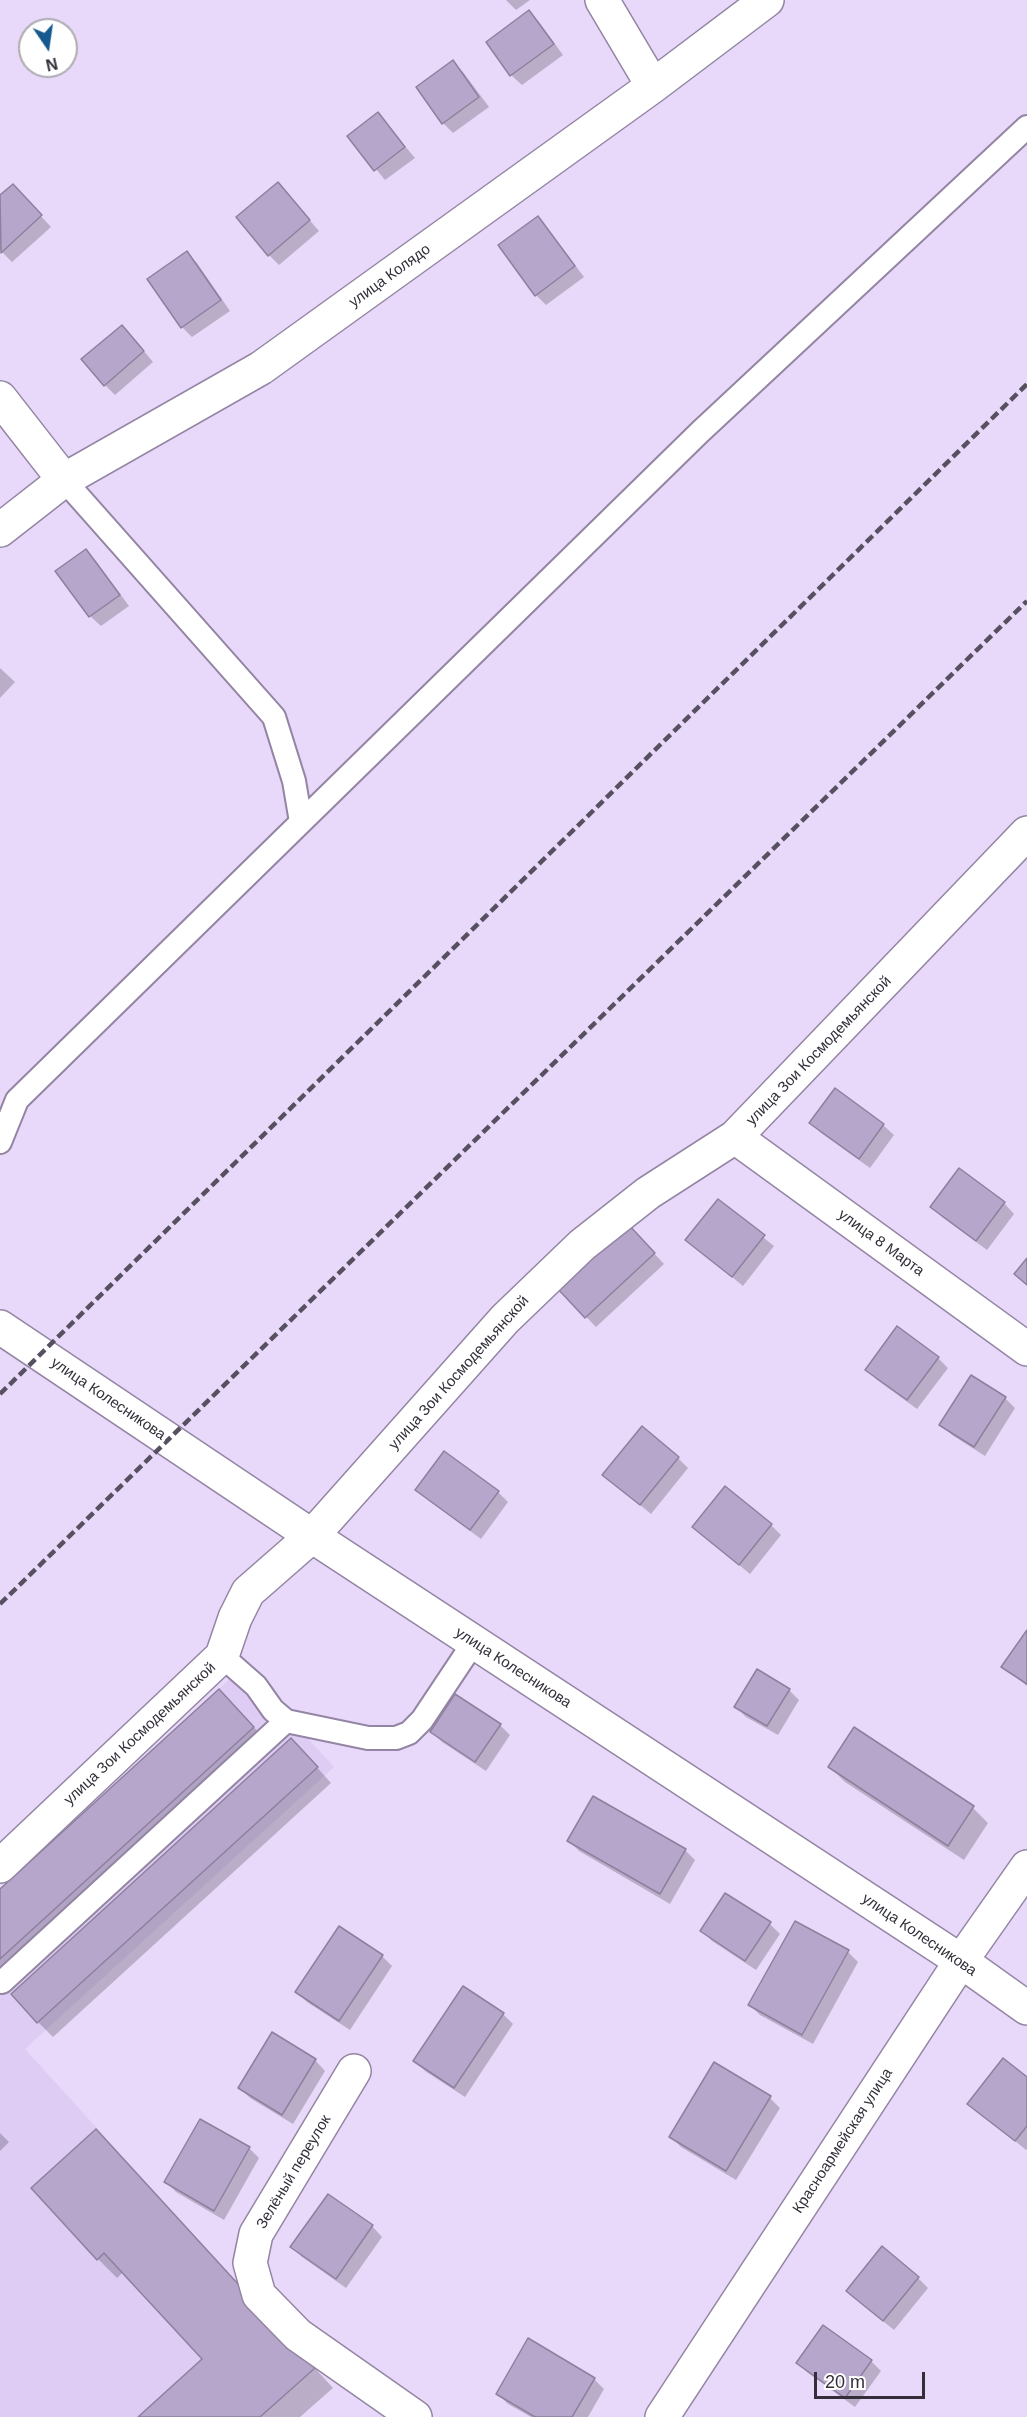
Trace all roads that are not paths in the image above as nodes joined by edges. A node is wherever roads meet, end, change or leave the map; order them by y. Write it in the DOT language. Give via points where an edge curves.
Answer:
graph roads {
  1 [pos="602,0"];
  2 [pos="767,0"];
  3 [pos="653,86"];
  4 [pos="1027,127"];
  5 [pos="0,398"];
  6 [pos="64,480"];
  7 [pos="0,530"];
  8 [pos="301,822"];
  9 [pos="1027,833"];
  10 [pos="735,1137"];
  11 [pos="0,1142"];
  12 [pos="0,1327"];
  13 [pos="1027,1349"];
  14 [pos="312,1536"];
  15 [pos="474,1642"];
  16 [pos="222,1656"];
  17 [pos="286,1721"];
  18 [pos="0,1866"];
  19 [pos="1027,1867"];
  20 [pos="961,1961"];
  21 [pos="2,1982"];
  22 [pos="1027,2008"];
  23 [pos="354,2072"];
  24 [pos="415,2417"];
  25 [pos="662,2417"];
  1 -- 3 [label="street"];
  2 -- 3 [label="street, улица Колядо"];
  3 -- 6 [label="street, улица Колядо" via="261,368"];
  4 -- 8 [label="lane" via="700,432"];
  5 -- 6 [label="street"];
  6 -- 7 [label="street, улица Колядо"];
  6 -- 8 [label="lane" via="274,717 294,781"];
  8 -- 11 [label="lane" via="17,1100"];
  9 -- 10 [label="street, улица Зои Космодемьянской"];
  10 -- 13 [label="street, улица 8 Марта"];
  10 -- 14 [label="street, улица Зои Космодемьянской" via="648,1193 582,1245 505,1319"];
  12 -- 14 [label="street, улица Колесникова"];
  14 -- 15 [label="street, улица Колесникова"];
  14 -- 16 [label="street, улица Зои Космодемьянской" via="248,1592"];
  15 -- 17 [label="lane" via="410,1733 396,1738 368,1738"];
  15 -- 20 [label="street, улица Колесникова"];
  16 -- 17 [label="lane" via="256,1686"];
  16 -- 18 [label="street, улица Зои Космодемьянской"];
  17 -- 21 [label="lane"];
  19 -- 20 [label="street, Красноармейская улица"];
  20 -- 22 [label="street, улица Колесникова"];
  20 -- 25 [label="street, Красноармейская улица"];
  23 -- 24 [label="street, Зелёный переулок" via="256,2234 250,2263 259,2295 298,2335"];
}
